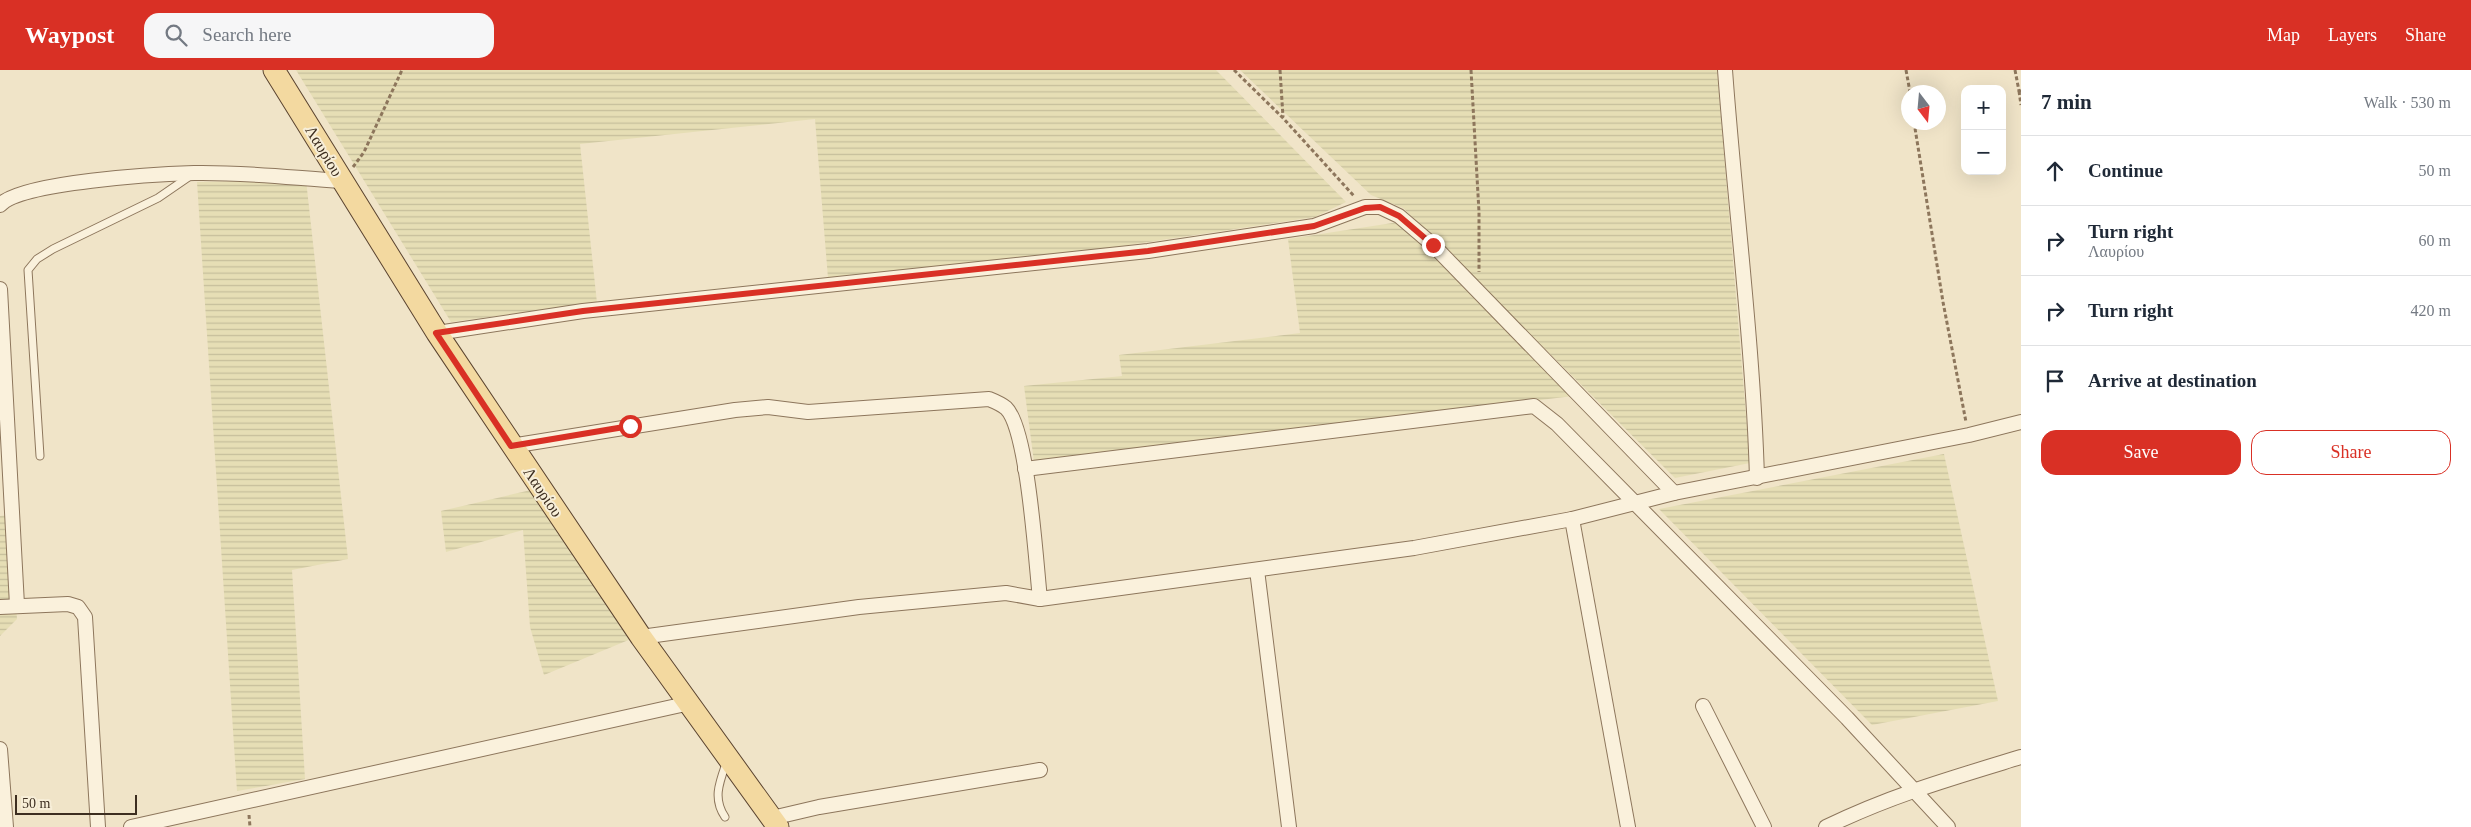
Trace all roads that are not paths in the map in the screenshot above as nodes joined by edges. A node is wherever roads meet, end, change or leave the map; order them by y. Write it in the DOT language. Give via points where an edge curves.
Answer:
graph roads {
  1 [pos="274,70"];
  2 [pos="1725,70"];
  3 [pos="194,173"];
  4 [pos="342,181"];
  5 [pos="0,205"];
  6 [pos="0,289"];
  7 [pos="436,333"];
  8 [pos="2021,422"];
  9 [pos="511,446"];
  10 [pos="40,456"];
  11 [pos="1025,469"];
  12 [pos="1757,478"];
  13 [pos="1674,493"];
  14 [pos="1633,502"];
  15 [pos="1572,518"];
  16 [pos="1258,570"];
  17 [pos="1040,599"];
  18 [pos="17,605"];
  19 [pos="0,608"];
  20 [pos="641,637"];
  21 [pos="690,703"];
  22 [pos="1703,706"];
  23 [pos="0,749"];
  24 [pos="728,757"];
  25 [pos="2021,757"];
  26 [pos="1040,770"];
  27 [pos="1913,789"];
  28 [pos="725,817"];
  29 [pos="775,823"];
  30 [pos="6,827"];
  31 [pos="98,827"];
  32 [pos="131,827"];
  33 [pos="1289,827"];
  34 [pos="1628,827"];
  35 [pos="1764,827"];
  36 [pos="1826,827"];
  37 [pos="1948,827"];
  1 -- 4 [label="main road, Λαυρίου"];
  2 -- 12 [label="street" via="1738,234 1751,344"];
  3 -- 4 [label="street"];
  3 -- 5 [label="street" via="55,184"];
  3 -- 10 [label="lane" via="158,198 53,249 37,259 28,270"];
  4 -- 7 [label="main road, Λαυρίου"];
  6 -- 18 [label="street"];
  7 -- 9 [label="main road, Λαυρίου"];
  7 -- 13 [label="street" via="583,311 1148,251 1314,226 1365,208 1380,207 1399,216 1433,245"];
  8 -- 12 [label="street"];
  9 -- 11 [label="street" via="735,410 768,407 808,412 989,399 1006,408 1018,430"];
  9 -- 20 [label="main road, Λαυρίου"];
  11 -- 14 [label="street" via="1534,406 1551,417"];
  11 -- 17 [label="street"];
  12 -- 13 [label="street"];
  13 -- 14 [label="street"];
  14 -- 15 [label="street"];
  14 -- 27 [label="street"];
  15 -- 16 [label="street" via="1414,548"];
  15 -- 34 [label="street"];
  16 -- 17 [label="street"];
  16 -- 33 [label="street"];
  17 -- 20 [label="street" via="1006,593 860,607"];
  18 -- 19 [label="street"];
  18 -- 31 [label="street" via="68,604 78,607 85,617"];
  20 -- 21 [label="main road, Λαυρίου"];
  21 -- 24 [label="main road, Λαυρίου"];
  21 -- 32 [label="street"];
  22 -- 35 [label="street"];
  23 -- 30 [label="street"];
  24 -- 28 [label="lane" via="718,787 720,809"];
  24 -- 29 [label="main road, Λαυρίου"];
  25 -- 27 [label="street"];
  26 -- 29 [label="street" via="836,804"];
  27 -- 36 [label="street"];
  27 -- 37 [label="street"];
}
